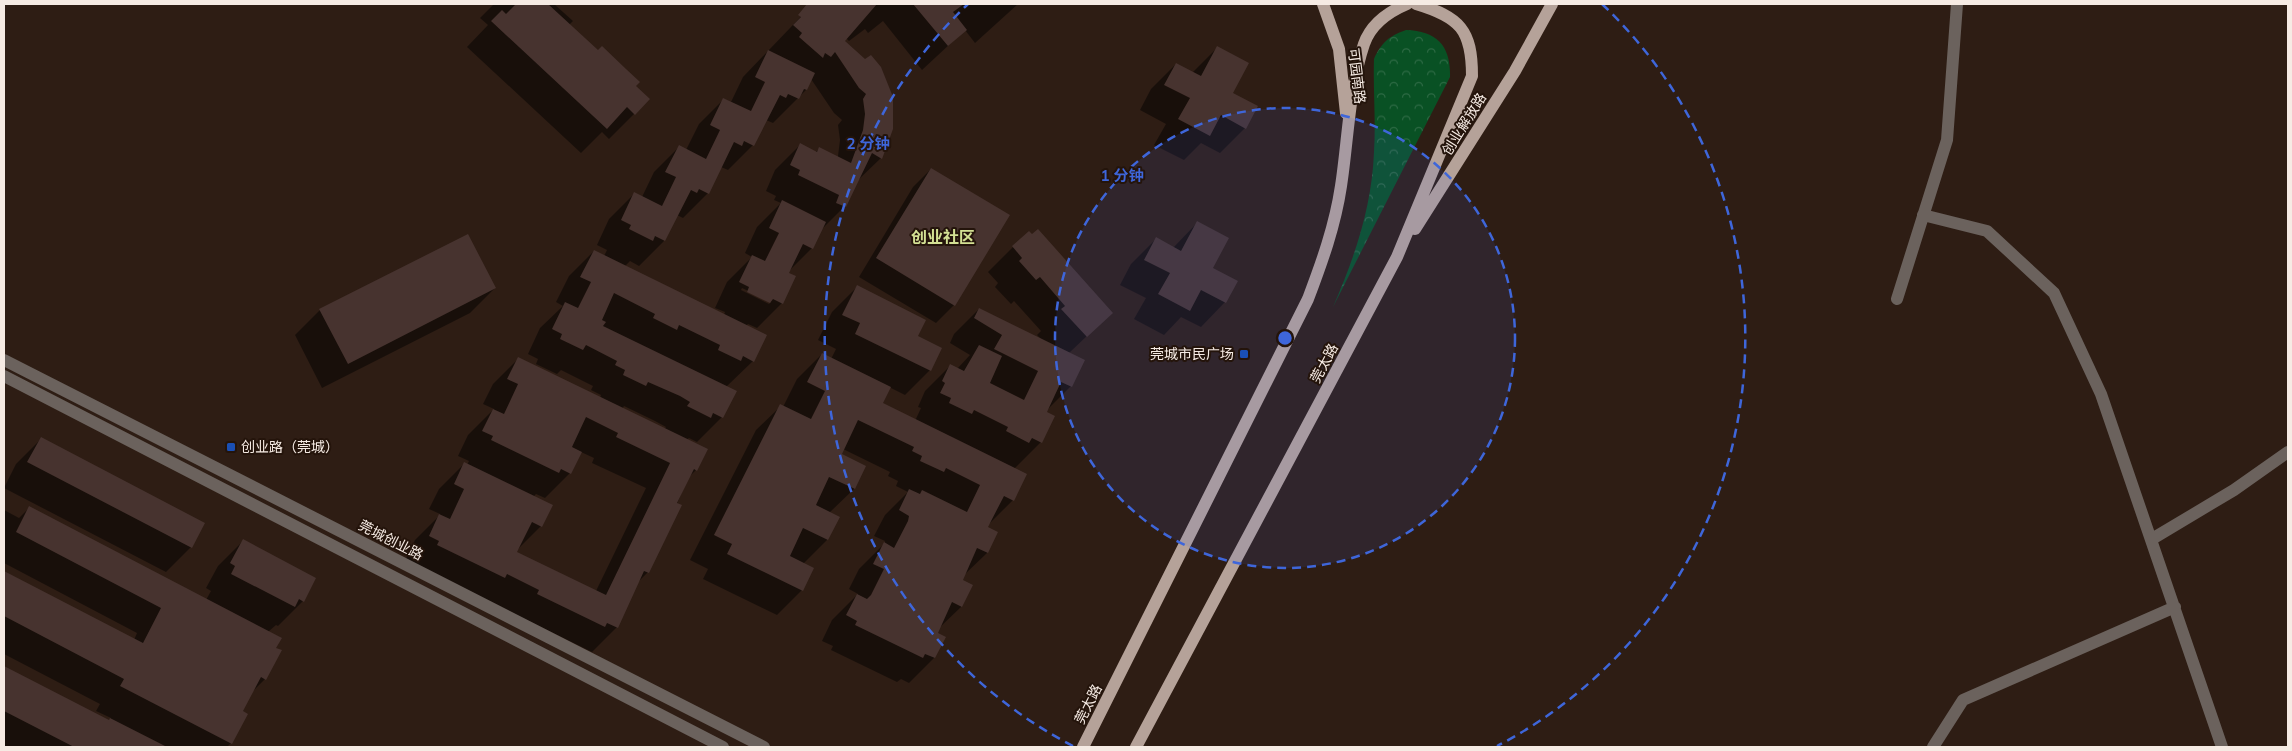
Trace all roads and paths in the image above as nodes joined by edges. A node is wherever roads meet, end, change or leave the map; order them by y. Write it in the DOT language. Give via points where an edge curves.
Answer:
graph roads {
  1 [pos="1323,4"];
  2 [pos="1407,4"];
  3 [pos="1416,4"];
  4 [pos="1552,4"];
  5 [pos="1957,4"];
  6 [pos="1347,125"];
  7 [pos="1923,215"];
  8 [pos="1397,257"];
  9 [pos="1897,300"];
  10 [pos="4,360"];
  11 [pos="4,376"];
  12 [pos="2288,452"];
  13 [pos="2152,538"];
  14 [pos="2175,608"];
  15 [pos="723,747"];
  16 [pos="764,747"];
  17 [pos="1083,747"];
  18 [pos="1136,747"];
  19 [pos="1933,747"];
  20 [pos="2222,747"];
  1 -- 6 [label="main road, 可园南路" via="1339,49"];
  2 -- 6 [label="main road" via="1391,11 1375,25 1364,43"];
  3 -- 8 [label="main road, 莞太路" via="1443,12 1463,30 1472,56 1472,76"];
  4 -- 8 [label="main road, 创业解放路" via="1515,71"];
  5 -- 7 [label="street" via="1947,140"];
  6 -- 17 [label="main road, 莞太路" via="1341,185 1331,236 1308,299"];
  7 -- 9 [label="street"];
  7 -- 13 [label="street" via="1987,232 2054,293 2101,394"];
  8 -- 18 [label="main road, 莞太路"];
  10 -- 16 [label="street, 莞城创业路"];
  11 -- 15 [label="street"];
  12 -- 13 [label="street" via="2234,490"];
  13 -- 14 [label="street"];
  14 -- 19 [label="street" via="1963,700"];
  14 -- 20 [label="street"];
}
